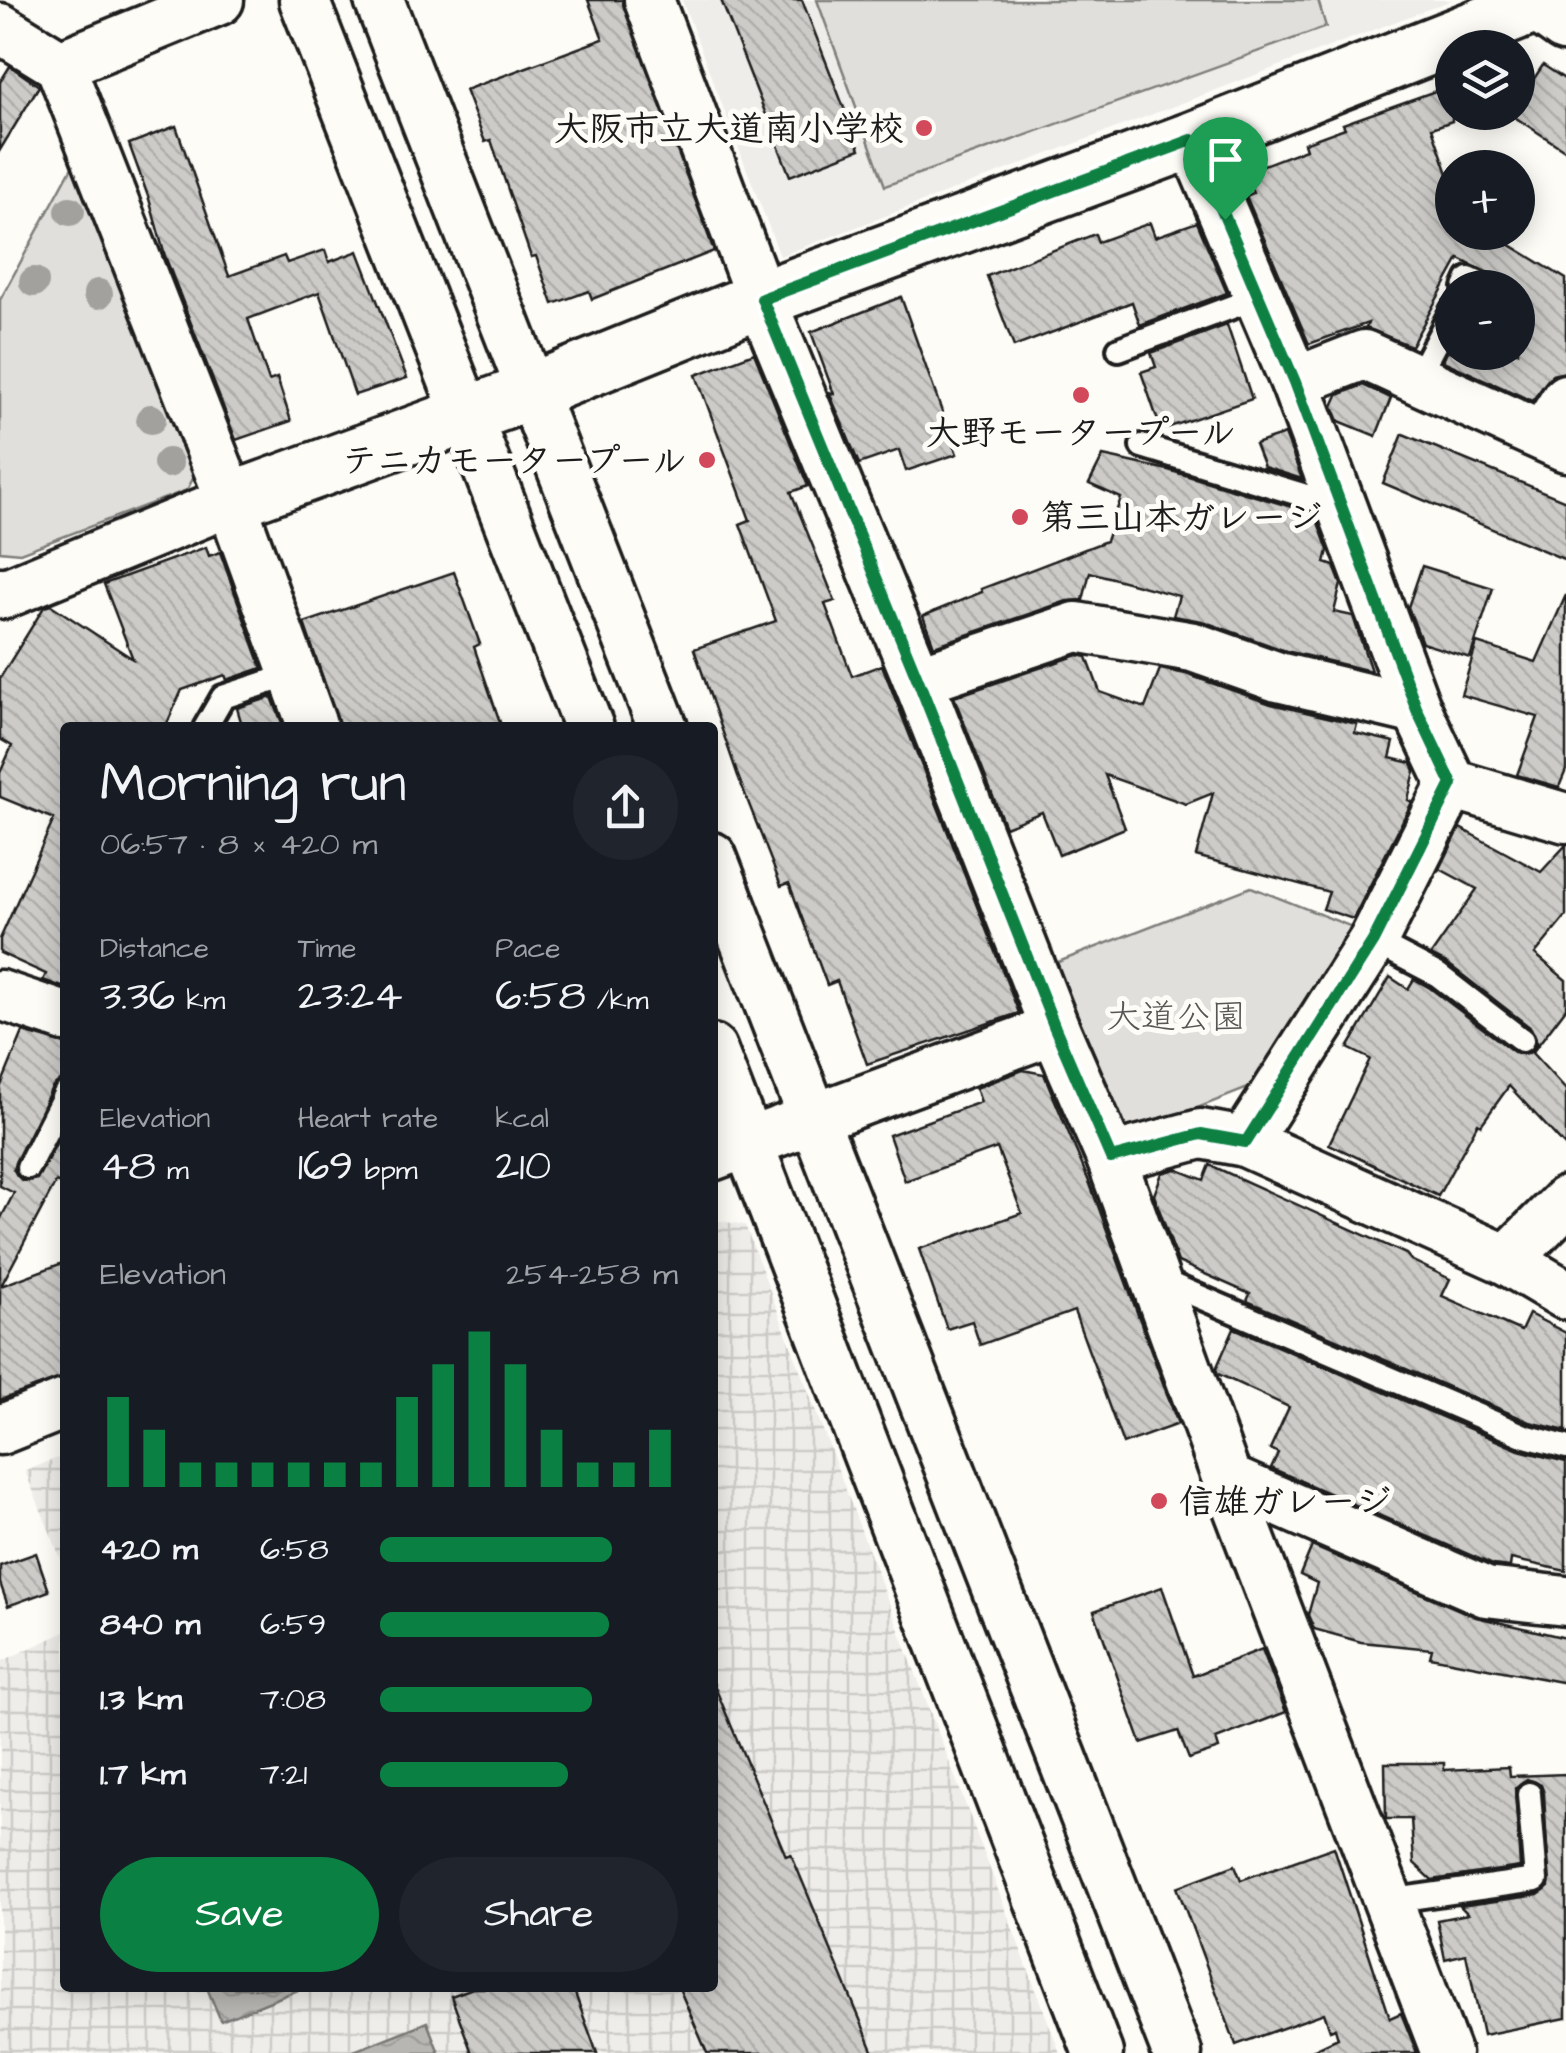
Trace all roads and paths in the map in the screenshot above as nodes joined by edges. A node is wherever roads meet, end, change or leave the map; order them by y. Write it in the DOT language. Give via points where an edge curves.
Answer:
graph roads {
  1 [pos="219,0"];
  2 [pos="304,0"];
  3 [pos="379,0"];
  4 [pos="650,0"];
  5 [pos="1548,9"];
  6 [pos="3,28"];
  7 [pos="60,65"];
  8 [pos="1192,140"];
  9 [pos="1258,297"];
  10 [pos="762,299"];
  11 [pos="1435,344"];
  12 [pos="1119,349"];
  13 [pos="1417,378"];
  14 [pos="1295,382"];
  15 [pos="533,392"];
  16 [pos="469,414"];
  17 [pos="1559,427"];
  18 [pos="1142,446"];
  19 [pos="232,501"];
  20 [pos="1342,506"];
  21 [pos="1,596"];
  22 [pos="294,674"];
  23 [pos="918,680"];
  24 [pos="1417,710"];
  25 [pos="208,722"];
  26 [pos="311,722"];
  27 [pos="587,722"];
  28 [pos="660,722"];
  29 [pos="1452,784"];
  30 [pos="1566,818"];
  31 [pos="718,873"];
  32 [pos="1373,941"];
  33 [pos="1,999"];
  34 [pos="60,1016"];
  35 [pos="1055,1028"];
  36 [pos="1522,1040"];
  37 [pos="718,1083"];
  38 [pos="60,1104"];
  39 [pos="813,1118"];
  40 [pos="1246,1142"];
  41 [pos="730,1149"];
  42 [pos="1111,1158"];
  43 [pos="28,1166"];
  44 [pos="1566,1202"];
  45 [pos="1507,1260"];
  46 [pos="1155,1278"];
  47 [pos="1566,1296"];
  48 [pos="60,1406"];
  49 [pos="0,1430"];
  50 [pos="1566,1446"];
  51 [pos="1226,1479"];
  52 [pos="1566,1602"];
  53 [pos="1529,1794"];
  54 [pos="1388,1901"];
  55 [pos="1098,2053"];
  56 [pos="1177,2053"];
  57 [pos="1446,2053"];
  1 -- 7 [label="street"];
  2 -- 16 [label="street"];
  3 -- 15 [label="street"];
  4 -- 10 [label="street"];
  5 -- 8 [label="street"];
  6 -- 7 [label="street"];
  7 -- 19 [label="street"];
  8 -- 9 [label="street"];
  8 -- 10 [label="street"];
  9 -- 12 [label="lane"];
  9 -- 14 [label="street"];
  10 -- 15 [label="street"];
  10 -- 23 [label="street"];
  11 -- 13 [label="lane"];
  13 -- 14 [label="street" via="1364,355"];
  13 -- 17 [label="street"];
  14 -- 20 [label="street"];
  15 -- 16 [label="street"];
  15 -- 28 [label="street"];
  16 -- 19 [label="street"];
  16 -- 27 [label="street"];
  18 -- 20 [label="lane"];
  19 -- 21 [label="street"];
  19 -- 22 [label="street"];
  20 -- 24 [label="street"];
  22 -- 25 [label="lane" via="223,697"];
  22 -- 26 [label="street"];
  23 -- 24 [label="street" via="1076,627 1193,647 1278,677"];
  23 -- 35 [label="street"];
  24 -- 29 [label="street"];
  29 -- 30 [label="street"];
  29 -- 32 [label="street"];
  31 -- 39 [label="street"];
  32 -- 36 [label="lane" via="1438,975"];
  32 -- 40 [label="street"];
  33 -- 34 [label="street"];
  35 -- 39 [label="street"];
  35 -- 42 [label="street"];
  37 -- 41 [label="street"];
  38 -- 43 [label="lane"];
  39 -- 41 [label="street"];
  39 -- 56 [label="street"];
  40 -- 42 [label="street" via="1201,1134"];
  40 -- 45 [label="street"];
  41 -- 55 [label="street"];
  42 -- 46 [label="street"];
  44 -- 45 [label="street"];
  45 -- 47 [label="street"];
  46 -- 50 [label="lane" via="1525,1436"];
  46 -- 51 [label="street"];
  48 -- 49 [label="street"];
  51 -- 52 [label="street" via="1486,1592"];
  51 -- 54 [label="street"];
  53 -- 54 [label="lane" via="1536,1880"];
  54 -- 57 [label="street"];
}
